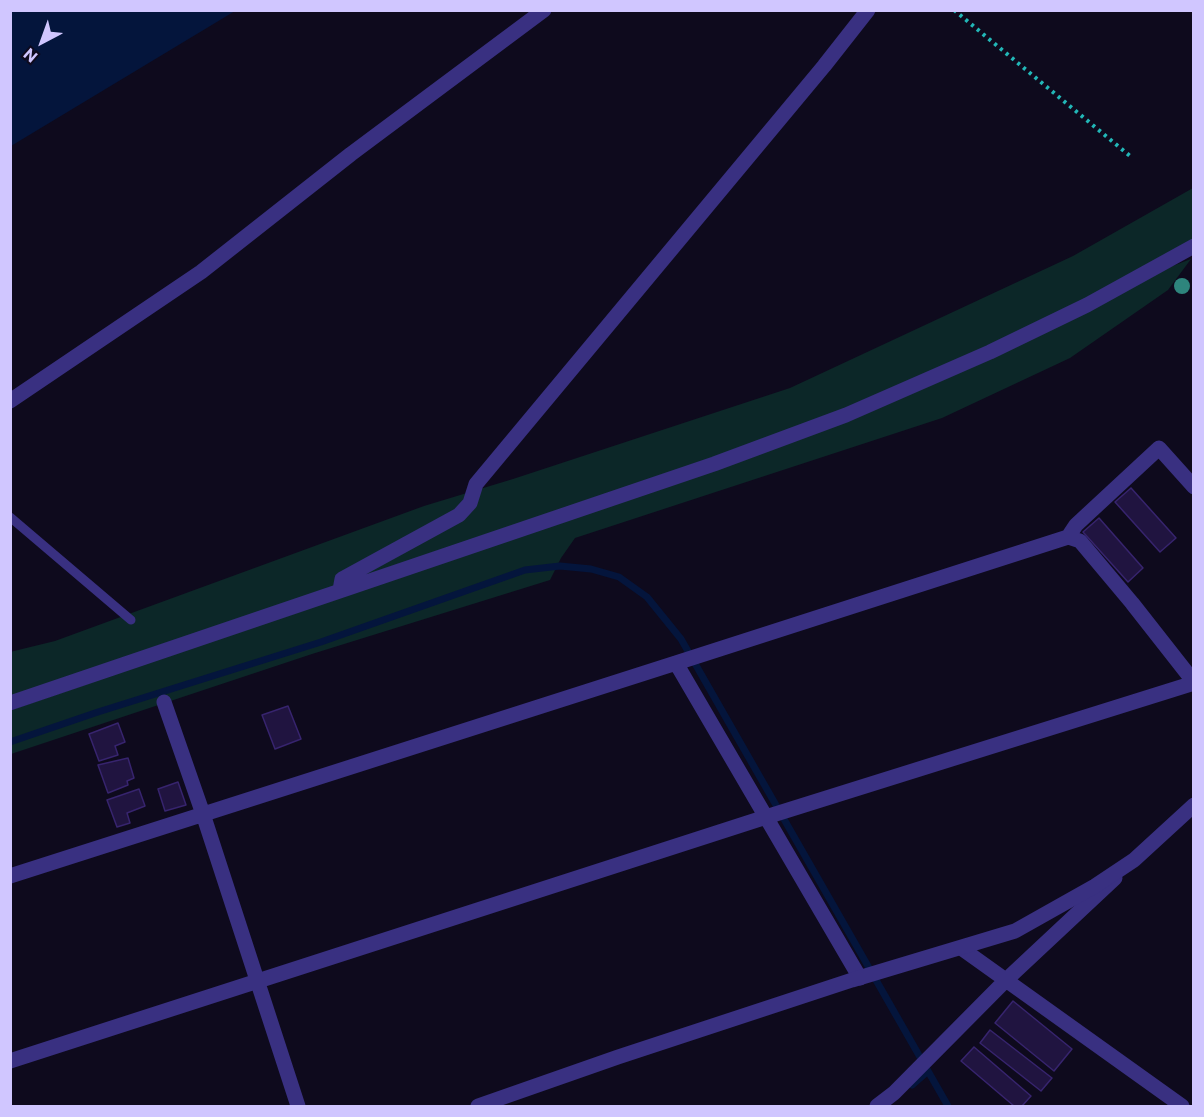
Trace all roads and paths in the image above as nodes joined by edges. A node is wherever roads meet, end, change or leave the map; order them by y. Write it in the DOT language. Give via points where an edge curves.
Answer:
graph roads {
  1 [pos="544,10"];
  2 [pos="868,10"];
  3 [pos="954,10"];
  4 [pos="1130,156"];
  5 [pos="1194,246"];
  6 [pos="10,401"];
  7 [pos="1194,486"];
  8 [pos="10,517"];
  9 [pos="1068,537"];
  10 [pos="340,590"];
  11 [pos="131,620"];
  12 [pos="676,663"];
  13 [pos="1194,683"];
  14 [pos="164,702"];
  15 [pos="10,703"];
  16 [pos="1194,805"];
  17 [pos="203,814"];
  18 [pos="766,817"];
  19 [pos="1134,860"];
  20 [pos="10,876"];
  21 [pos="962,948"];
  22 [pos="860,978"];
  23 [pos="1006,980"];
  24 [pos="256,982"];
  25 [pos="10,1061"];
  26 [pos="298,1107"];
  27 [pos="478,1107"];
  28 [pos="877,1107"];
  29 [pos="1182,1107"];
  1 -- 6 [label="street" via="201,272"];
  2 -- 10 [label="street" via="476,484 470,503 459,515 342,579"];
  3 -- 4 [label="path"];
  5 -- 10 [label="street" via="1087,305 846,415"];
  7 -- 9 [label="street" via="1159,448"];
  8 -- 11 [label="lane"];
  9 -- 12 [label="street"];
  9 -- 13 [label="street" via="1080,541"];
  10 -- 15 [label="street"];
  12 -- 17 [label="street"];
  12 -- 18 [label="street"];
  13 -- 18 [label="street"];
  14 -- 17 [label="street"];
  16 -- 19 [label="street"];
  17 -- 20 [label="street"];
  17 -- 24 [label="street"];
  18 -- 22 [label="street"];
  18 -- 24 [label="street"];
  19 -- 21 [label="street" via="1015,931"];
  19 -- 23 [label="street"];
  21 -- 22 [label="street"];
  21 -- 23 [label="street"];
  22 -- 27 [label="street"];
  23 -- 28 [label="street"];
  23 -- 29 [label="street"];
  24 -- 25 [label="street"];
  24 -- 26 [label="street"];
}
